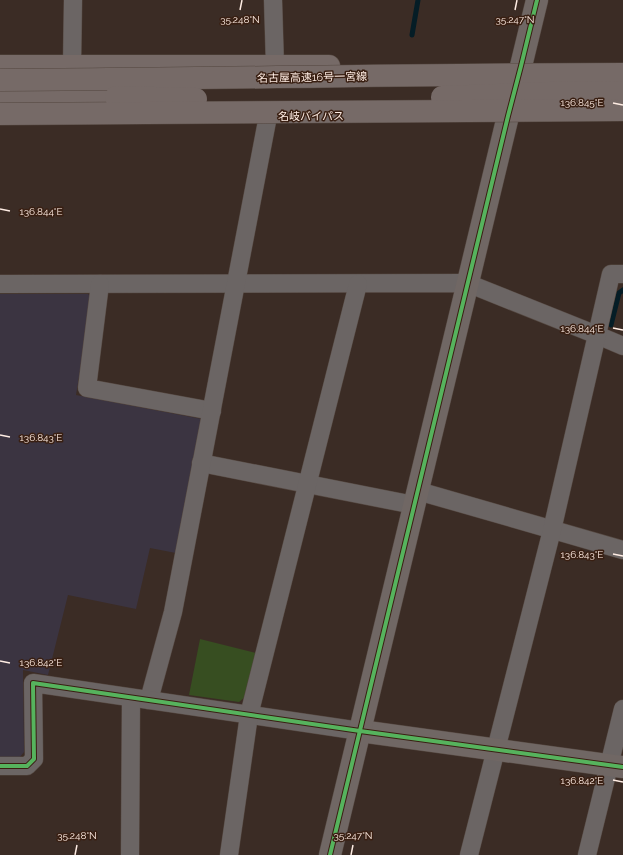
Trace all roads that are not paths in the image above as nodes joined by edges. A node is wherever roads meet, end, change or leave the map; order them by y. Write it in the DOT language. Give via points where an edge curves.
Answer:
graph roads {
  1 [pos="73,0"];
  2 [pos="273,0"];
  3 [pos="537,0"];
  4 [pos="0,66"];
  5 [pos="72,66"];
  6 [pos="275,66"];
  7 [pos="521,66"];
  8 [pos="623,66"];
  9 [pos="623,74"];
  10 [pos="0,80"];
  11 [pos="623,93"];
  12 [pos="0,98"];
  13 [pos="623,110"];
  14 [pos="0,114"];
  15 [pos="268,116"];
  16 [pos="508,116"];
  17 [pos="623,116"];
  18 [pos="0,117"];
  19 [pos="623,274"];
  20 [pos="467,283"];
  21 [pos="0,284"];
  22 [pos="100,284"];
  23 [pos="236,284"];
  24 [pos="358,284"];
  25 [pos="598,335"];
  26 [pos="623,346"];
  27 [pos="212,411"];
  28 [pos="201,463"];
  29 [pos="308,485"];
  30 [pos="416,498"];
  31 [pos="552,530"];
  32 [pos="623,550"];
  33 [pos="131,698"];
  34 [pos="149,700"];
  35 [pos="623,709"];
  36 [pos="249,715"];
  37 [pos="360,731"];
  38 [pos="495,749"];
  39 [pos="0,766"];
  40 [pos="616,766"];
  41 [pos="130,855"];
  42 [pos="229,855"];
  43 [pos="330,855"];
  44 [pos="469,855"];
  45 [pos="587,855"];
  1 -- 5 [label="street"];
  2 -- 6 [label="street"];
  3 -- 7 [label="street"];
  4 -- 5 [label="highway"];
  5 -- 6 [label="highway"];
  6 -- 7 [label="highway"];
  7 -- 8 [label="highway"];
  7 -- 16 [label="street"];
  9 -- 10 [label="highway, 名古屋高速16号一宮線, bridge"];
  11 -- 12 [label="highway, bridge" via="255,100"];
  13 -- 14 [label="highway, bridge"];
  15 -- 16 [label="highway, 名岐バイパス"];
  15 -- 18 [label="highway, 名岐バイパス"];
  15 -- 23 [label="street"];
  16 -- 17 [label="highway, 名岐バイパス"];
  16 -- 20 [label="street"];
  19 -- 25 [label="street" via="611,274"];
  20 -- 24 [label="street"];
  20 -- 25 [label="street"];
  20 -- 30 [label="street"];
  21 -- 22 [label="street"];
  22 -- 23 [label="street"];
  22 -- 27 [label="street" via="87,388"];
  23 -- 24 [label="street"];
  23 -- 27 [label="street"];
  24 -- 29 [label="street"];
  25 -- 26 [label="street"];
  25 -- 31 [label="street"];
  27 -- 28 [label="street"];
  28 -- 29 [label="street"];
  28 -- 34 [label="street" via="173,612"];
  29 -- 30 [label="street"];
  29 -- 36 [label="street"];
  30 -- 31 [label="street"];
  30 -- 37 [label="street"];
  31 -- 32 [label="street"];
  31 -- 38 [label="street"];
  33 -- 34 [label="street"];
  33 -- 39 [label="street" via="33,684 34,759 27,766"];
  33 -- 41 [label="street"];
  34 -- 36 [label="street"];
  35 -- 40 [label="street"];
  36 -- 37 [label="street"];
  36 -- 42 [label="street"];
  37 -- 38 [label="street"];
  37 -- 43 [label="street"];
  38 -- 40 [label="street"];
  38 -- 44 [label="street"];
  40 -- 45 [label="street"];
}
